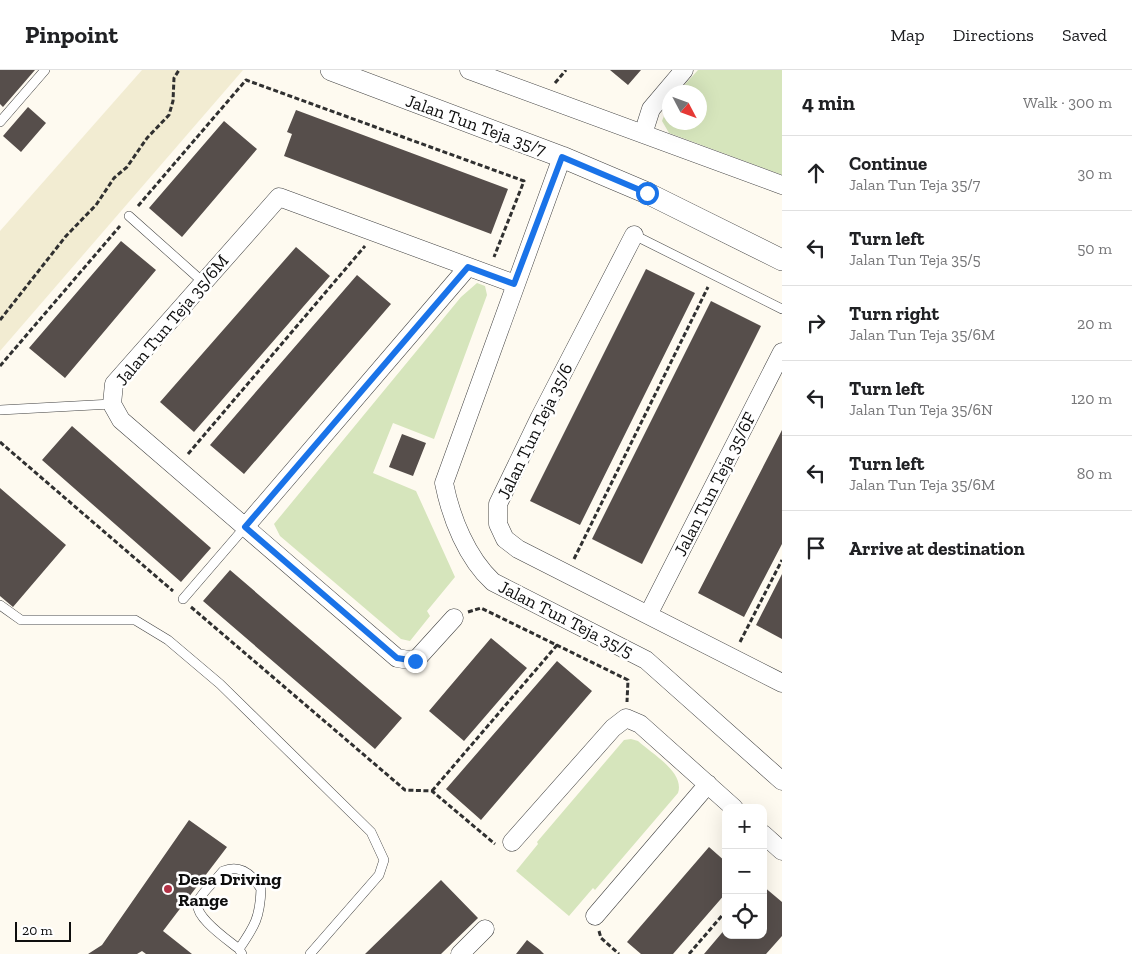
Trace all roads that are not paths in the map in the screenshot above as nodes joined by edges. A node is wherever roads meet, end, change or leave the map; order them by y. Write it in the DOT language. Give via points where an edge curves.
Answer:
graph roads {
  1 [pos="45,70"];
  2 [pos="331,70"];
  3 [pos="469,70"];
  4 [pos="684,70"];
  5 [pos="0,122"];
  6 [pos="643,134"];
  7 [pos="562,157"];
  8 [pos="782,185"];
  9 [pos="129,216"];
  10 [pos="634,235"];
  11 [pos="782,260"];
  12 [pos="468,267"];
  13 [pos="203,282"];
  14 [pos="514,284"];
  15 [pos="782,309"];
  16 [pos="782,352"];
  17 [pos="112,404"];
  18 [pos="0,410"];
  19 [pos="245,527"];
  20 [pos="183,599"];
  21 [pos="0,605"];
  22 [pos="648,616"];
  23 [pos="454,618"];
  24 [pos="782,683"];
  25 [pos="782,782"];
  26 [pos="708,784"];
  27 [pos="730,804"];
  28 [pos="767,838"];
  29 [pos="512,842"];
  30 [pos="782,851"];
  31 [pos="595,916"];
  32 [pos="485,929"];
  33 [pos="240,951"];
  34 [pos="310,954"];
  35 [pos="460,954"];
  1 -- 5 [label="lane"];
  2 -- 7 [label="street, Jalan Tun Teja 35/7"];
  3 -- 6 [label="street"];
  4 -- 6 [label="street" via="651,109"];
  6 -- 8 [label="street"];
  7 -- 11 [label="street, Jalan Tun Teja 35/7" via="647,193"];
  7 -- 14 [label="street, Jalan Tun Teja 35/5"];
  9 -- 13 [label="lane"];
  10 -- 15 [label="lane"];
  10 -- 22 [label="street, Jalan Tun Teja 35/6" via="498,504 498,524 505,539 518,549"];
  12 -- 13 [label="street, Jalan Tun Teja 35/6M" via="279,197"];
  12 -- 14 [label="street, Jalan Tun Teja 35/6M"];
  12 -- 19 [label="street"];
  13 -- 17 [label="street, Jalan Tun Teja 35/6M" via="114,384"];
  14 -- 25 [label="street, Jalan Tun Teja 35/5" via="444,483 449,507 478,568 493,582 646,660"];
  16 -- 22 [label="street, Jalan Tun Teja 35/6F"];
  17 -- 18 [label="lane"];
  17 -- 19 [label="street, Jalan Tun Teja 35/6M" via="121,420"];
  19 -- 20 [label="lane"];
  19 -- 23 [label="street, Jalan Tun Teja 35/6M" via="397,658 415,661"];
  21 -- 34 [label="lane" via="20,620 134,620 168,640 220,684 371,832 384,860 379,875"];
  22 -- 24 [label="street, Jalan Tun Teja 35/6"];
  26 -- 27 [label="street"];
  26 -- 29 [label="street" via="640,724 626,718 613,728"];
  26 -- 31 [label="street"];
  28 -- 30 [label="street"];
  32 -- 35 [label="street"];
  33 -- 33 [label="lane" via="256,924 261,889 241,868 223,871 198,900 197,908 201,916"];
}
